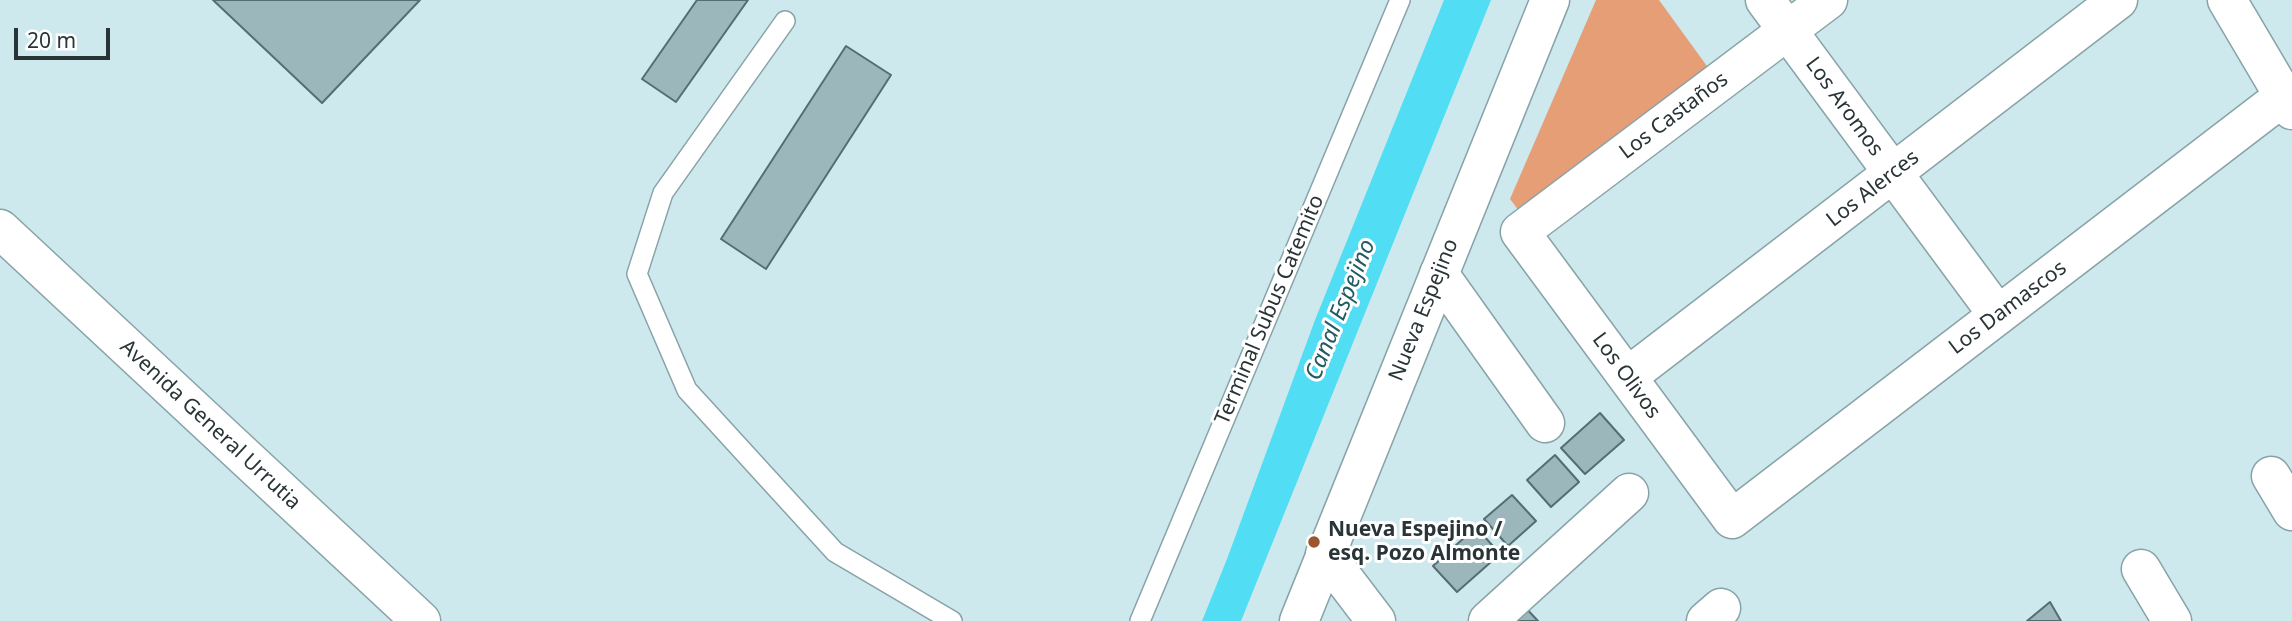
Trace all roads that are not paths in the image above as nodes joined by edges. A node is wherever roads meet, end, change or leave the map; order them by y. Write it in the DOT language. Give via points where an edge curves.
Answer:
graph roads {
  1 [pos="1400,0"];
  2 [pos="1550,0"];
  3 [pos="1765,0"];
  4 [pos="1828,0"];
  5 [pos="2118,0"];
  6 [pos="2227,0"];
  7 [pos="785,21"];
  8 [pos="1788,30"];
  9 [pos="2286,90"];
  10 [pos="1893,173"];
  11 [pos="0,229"];
  12 [pos="1520,232"];
  13 [pos="1439,274"];
  14 [pos="1998,315"];
  15 [pos="1627,377"];
  16 [pos="1545,423"];
  17 [pos="2271,476"];
  18 [pos="1629,493"];
  19 [pos="2292,511"];
  20 [pos="1732,519"];
  21 [pos="1325,554"];
  22 [pos="2141,569"];
  23 [pos="421,621"];
  24 [pos="952,621"];
  25 [pos="1140,621"];
  26 [pos="1299,621"];
  27 [pos="1376,621"];
  28 [pos="1488,621"];
  29 [pos="2172,621"];
  1 -- 25 [label="lane, Terminal Subus Catemito"];
  2 -- 13 [label="street, Nueva Espejino"];
  3 -- 8 [label="street, Los Aromos"];
  4 -- 8 [label="street, Los Castaños"];
  5 -- 10 [label="street, Los Alerces"];
  6 -- 9 [label="street"];
  7 -- 24 [label="lane" via="663,193 637,274 687,390 835,552"];
  8 -- 10 [label="street, Los Aromos"];
  8 -- 12 [label="street, Los Castaños"];
  9 -- 14 [label="street, Los Damascos"];
  10 -- 14 [label="street, Los Aromos"];
  10 -- 15 [label="street, Los Alerces"];
  11 -- 23 [label="street, Avenida General Urrutia"];
  12 -- 15 [label="street, Los Olivos"];
  13 -- 16 [label="street"];
  13 -- 21 [label="street, Nueva Espejino"];
  14 -- 20 [label="street, Los Damascos"];
  15 -- 20 [label="street, Los Olivos"];
  17 -- 19 [label="street"];
  18 -- 28 [label="street"];
  21 -- 26 [label="street, Nueva Espejino"];
  21 -- 27 [label="street"];
  22 -- 29 [label="street"];
}
